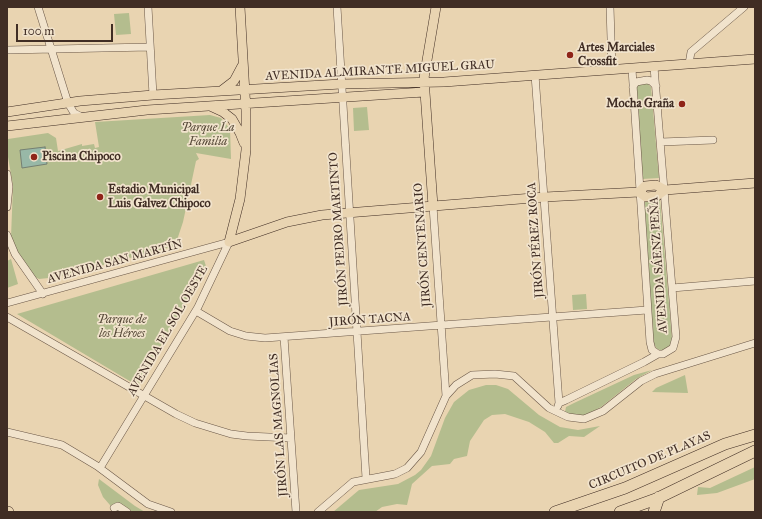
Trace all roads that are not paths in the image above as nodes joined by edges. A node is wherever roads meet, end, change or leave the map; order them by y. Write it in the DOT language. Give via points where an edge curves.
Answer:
graph roads {
  1 [pos="38,7"];
  2 [pos="148,7"];
  3 [pos="240,7"];
  4 [pos="337,7"];
  5 [pos="436,7"];
  6 [pos="610,7"];
  7 [pos="744,7"];
  8 [pos="150,47"];
  9 [pos="51,49"];
  10 [pos="7,50"];
  11 [pos="755,59"];
  12 [pos="689,64"];
  13 [pos="243,65"];
  14 [pos="654,67"];
  15 [pos="632,69"];
  16 [pos="612,70"];
  17 [pos="535,74"];
  18 [pos="341,84"];
  19 [pos="656,86"];
  20 [pos="424,87"];
  21 [pos="633,88"];
  22 [pos="245,90"];
  23 [pos="220,91"];
  24 [pos="184,93"];
  25 [pos="153,95"];
  26 [pos="342,98"];
  27 [pos="68,103"];
  28 [pos="246,103"];
  29 [pos="209,105"];
  30 [pos="190,107"];
  31 [pos="7,112"];
  32 [pos="80,116"];
  33 [pos="7,126"];
  34 [pos="713,140"];
  35 [pos="661,142"];
  36 [pos="246,150"];
  37 [pos="7,174"];
  38 [pos="755,183"];
  39 [pos="665,190"];
  40 [pos="639,192"];
  41 [pos="544,197"];
  42 [pos="7,206"];
  43 [pos="433,206"];
  44 [pos="350,212"];
  45 [pos="7,236"];
  46 [pos="229,242"];
  47 [pos="755,281"];
  48 [pos="672,288"];
  49 [pos="43,294"];
  50 [pos="7,303"];
  51 [pos="647,310"];
  52 [pos="196,311"];
  53 [pos="7,317"];
  54 [pos="553,317"];
  55 [pos="441,326"];
  56 [pos="357,331"];
  57 [pos="284,337"];
  58 [pos="755,342"];
  59 [pos="658,354"];
  60 [pos="144,396"];
  61 [pos="446,396"];
  62 [pos="559,403"];
  63 [pos="556,412"];
  64 [pos="7,432"];
  65 [pos="755,435"];
  66 [pos="291,438"];
  67 [pos="755,451"];
  68 [pos="100,468"];
  69 [pos="366,478"];
  70 [pos="659,497"];
  71 [pos="114,508"];
  72 [pos="127,512"];
  73 [pos="171,512"];
  74 [pos="296,512"];
  75 [pos="318,512"];
  76 [pos="555,512"];
  77 [pos="620,512"];
  78 [pos="654,512"];
  1 -- 9 [label="street"];
  2 -- 8 [label="street"];
  3 -- 13 [label="main road, AVENIDA EL SOL OESTE"];
  4 -- 18 [label="street, JIRÓN PEDRO MARTINTO"];
  5 -- 20 [label="main road, JIRÓN CENTENARIO" via="425,62"];
  6 -- 16 [label="street"];
  7 -- 12 [label="street" via="691,52"];
  8 -- 9 [label="street"];
  8 -- 25 [label="street"];
  9 -- 10 [label="street"];
  9 -- 27 [label="street"];
  11 -- 12 [label="main road, AVENIDA ALMIRANTE MIGUEL GRAU"];
  12 -- 14 [label="main road, AVENIDA ALMIRANTE MIGUEL GRAU"];
  13 -- 22 [label="main road, AVENIDA EL SOL OESTE"];
  13 -- 23 [label="main road" via="234,81"];
  14 -- 15 [label="main road, AVENIDA ALMIRANTE MIGUEL GRAU"];
  14 -- 19 [label="street, AVENIDA SÁENZ PEÑA"];
  15 -- 16 [label="main road, AVENIDA ALMIRANTE MIGUEL GRAU"];
  15 -- 21 [label="street, AVENIDA SÁENZ PEÑA"];
  16 -- 17 [label="main road, AVENIDA ALMIRANTE MIGUEL GRAU"];
  17 -- 20 [label="main road, AVENIDA ALMIRANTE MIGUEL GRAU"];
  17 -- 41 [label="street, JIRÓN PÉREZ ROCA"];
  18 -- 20 [label="main road, AVENIDA ALMIRANTE MIGUEL GRAU"];
  18 -- 22 [label="main road, AVENIDA ALMIRANTE MIGUEL GRAU"];
  18 -- 26 [label="street, JIRÓN PEDRO MARTINTO"];
  19 -- 21 [label="street" via="651,81 644,80 636,82"];
  19 -- 35 [label="street, AVENIDA SÁENZ PEÑA"];
  20 -- 26 [label="main road, AVENIDA ALMIRANTE MIGUEL GRAU"];
  20 -- 43 [label="main road, JIRÓN CENTENARIO"];
  21 -- 40 [label="street, AVENIDA SÁENZ PEÑA"];
  22 -- 23 [label="main road, AVENIDA ALMIRANTE MIGUEL GRAU"];
  22 -- 28 [label="main road, AVENIDA EL SOL OESTE"];
  23 -- 24 [label="main road, AVENIDA ALMIRANTE MIGUEL GRAU"];
  24 -- 25 [label="main road, AVENIDA ALMIRANTE MIGUEL GRAU"];
  24 -- 30 [label="main road" via="196,97 196,103"];
  25 -- 27 [label="main road, AVENIDA ALMIRANTE MIGUEL GRAU"];
  26 -- 28 [label="main road, AVENIDA ALMIRANTE MIGUEL GRAU"];
  26 -- 44 [label="street, JIRÓN PEDRO MARTINTO"];
  27 -- 31 [label="main road, AVENIDA ALMIRANTE MIGUEL GRAU"];
  27 -- 32 [label="street" via="74,113"];
  28 -- 29 [label="main road, AVENIDA ALMIRANTE MIGUEL GRAU"];
  28 -- 36 [label="main road, AVENIDA EL SOL OESTE"];
  29 -- 30 [label="main road, AVENIDA ALMIRANTE MIGUEL GRAU"];
  29 -- 36 [label="main road" via="232,119"];
  30 -- 32 [label="main road, AVENIDA ALMIRANTE MIGUEL GRAU"];
  32 -- 33 [label="main road, AVENIDA ALMIRANTE MIGUEL GRAU"];
  34 -- 35 [label="street"];
  35 -- 39 [label="street, AVENIDA SÁENZ PEÑA"];
  36 -- 46 [label="main road, AVENIDA EL SOL OESTE" via="239,204"];
  37 -- 42 [label="street"];
  38 -- 39 [label="main road"];
  39 -- 40 [label="main road" via="657,196 646,197"];
  39 -- 48 [label="street, AVENIDA SÁENZ PEÑA"];
  40 -- 41 [label="main road"];
  40 -- 51 [label="street, AVENIDA SÁENZ PEÑA"];
  41 -- 43 [label="main road"];
  41 -- 54 [label="street, JIRÓN PÉREZ ROCA"];
  43 -- 44 [label="main road"];
  43 -- 55 [label="street, JIRÓN CENTENARIO"];
  44 -- 46 [label="main road" via="287,222"];
  44 -- 56 [label="street, JIRÓN PEDRO MARTINTO"];
  45 -- 49 [label="street" via="12,250"];
  46 -- 49 [label="street, AVENIDA SAN MARTÍN"];
  46 -- 52 [label="street, AVENIDA EL SOL OESTE"];
  47 -- 48 [label="street"];
  48 -- 59 [label="street, AVENIDA SÁENZ PEÑA" via="675,341 673,348 668,352"];
  49 -- 50 [label="street, AVENIDA SAN MARTÍN"];
  51 -- 54 [label="street, JIRÓN TACNA"];
  51 -- 59 [label="street, AVENIDA SÁENZ PEÑA" via="650,342 652,350"];
  52 -- 57 [label="street, JIRÓN TACNA" via="216,324 246,336"];
  52 -- 60 [label="street, AVENIDA EL SOL OESTE"];
  53 -- 60 [label="street"];
  54 -- 55 [label="street, JIRÓN TACNA"];
  54 -- 62 [label="street, JIRÓN PÉREZ ROCA"];
  55 -- 56 [label="street, JIRÓN TACNA"];
  55 -- 61 [label="street, JIRÓN CENTENARIO"];
  56 -- 57 [label="street, JIRÓN TACNA"];
  56 -- 69 [label="street, JIRÓN PEDRO MARTINTO"];
  57 -- 66 [label="street, JIRÓN LAS MAGNOLIAS"];
  58 -- 63 [label="street" via="655,374 641,381 603,411 584,419 575,419"];
  59 -- 62 [label="street"];
  60 -- 66 [label="street" via="195,423 214,429 247,436"];
  60 -- 68 [label="street, AVENIDA EL SOL OESTE"];
  61 -- 63 [label="street" via="456,385 472,375 506,374 521,381"];
  61 -- 69 [label="street" via="415,461 408,468 395,474"];
  62 -- 63 [label="street"];
  64 -- 68 [label="street" via="62,445"];
  65 -- 76 [label="highway, CIRCUITO DE PLAYAS" via="693,456 625,488"];
  66 -- 74 [label="street, JIRÓN LAS MAGNOLIAS"];
  67 -- 70 [label="highway"];
  68 -- 73 [label="street" via="148,504"];
  69 -- 75 [label="street" via="347,485"];
  70 -- 77 [label="highway"];
  70 -- 78 [label="highway"];
  71 -- 72 [label="street" via="118,506"];
}
